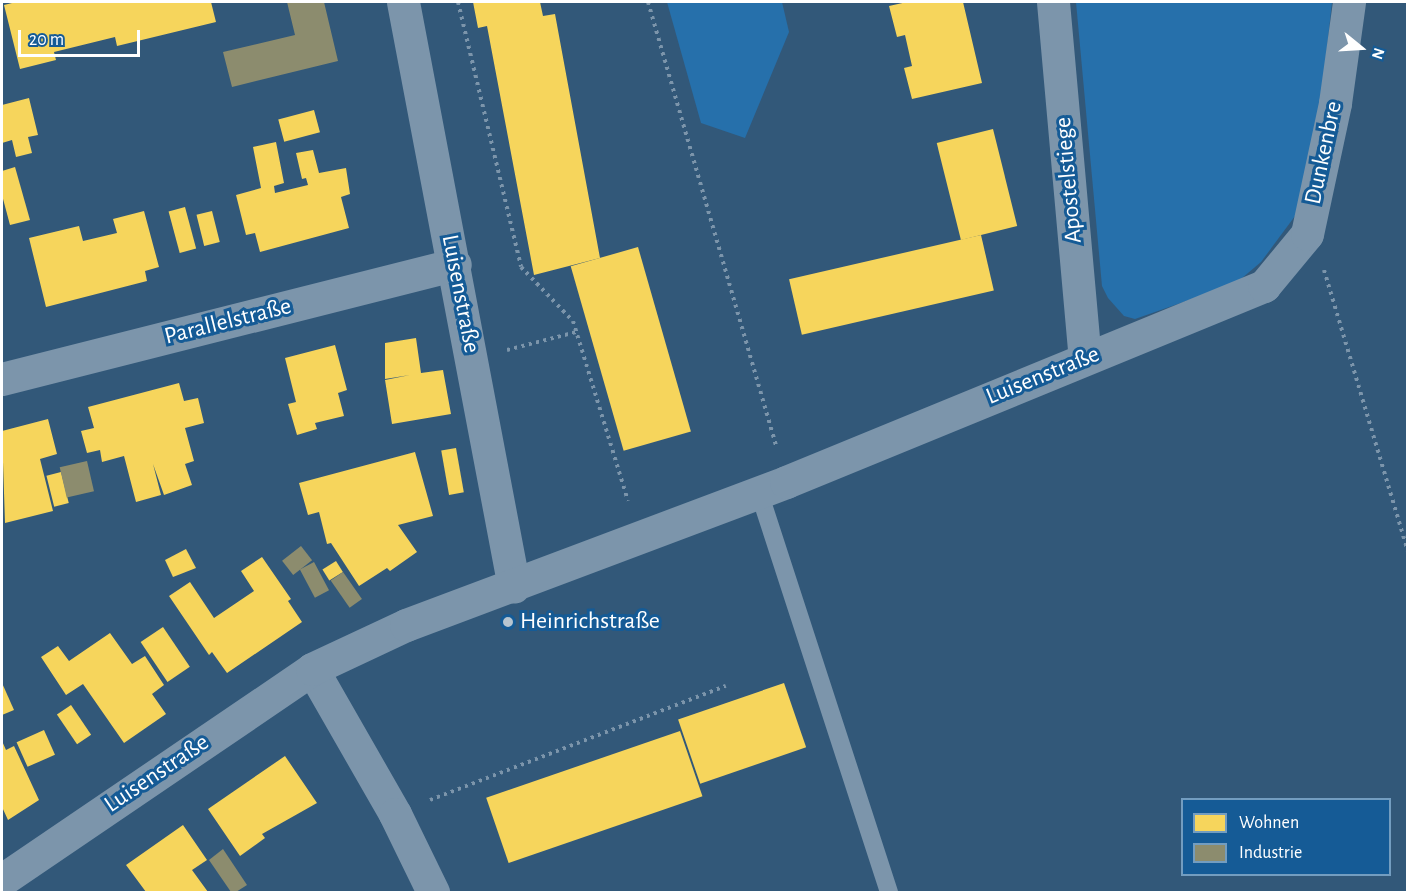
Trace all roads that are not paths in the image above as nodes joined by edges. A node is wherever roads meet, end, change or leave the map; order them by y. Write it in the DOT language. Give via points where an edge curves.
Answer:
graph roads {
  1 [pos="404,2"];
  2 [pos="1053,2"];
  3 [pos="1349,2"];
  4 [pos="1307,234"];
  5 [pos="455,264"];
  6 [pos="1085,358"];
  7 [pos="2,379"];
  8 [pos="772,485"];
  9 [pos="514,587"];
  10 [pos="312,669"];
  11 [pos="2,880"];
  12 [pos="433,892"];
  13 [pos="889,892"];
  1 -- 5 [label="street, Luisenstraße"];
  2 -- 6 [label="street, Apostelstiege"];
  3 -- 4 [label="street, Dunkenbre" via="1335,102"];
  4 -- 6 [label="street, Luisenstraße" via="1264,286"];
  5 -- 7 [label="street, Parallelstraße"];
  5 -- 9 [label="street, Luisenstraße"];
  6 -- 8 [label="street, Luisenstraße"];
  8 -- 9 [label="street, Luisenstraße"];
  8 -- 13 [label="lane"];
  9 -- 10 [label="street, Luisenstraße" via="406,626"];
  10 -- 11 [label="street, Luisenstraße"];
  10 -- 12 [label="street" via="395,814"];
}
